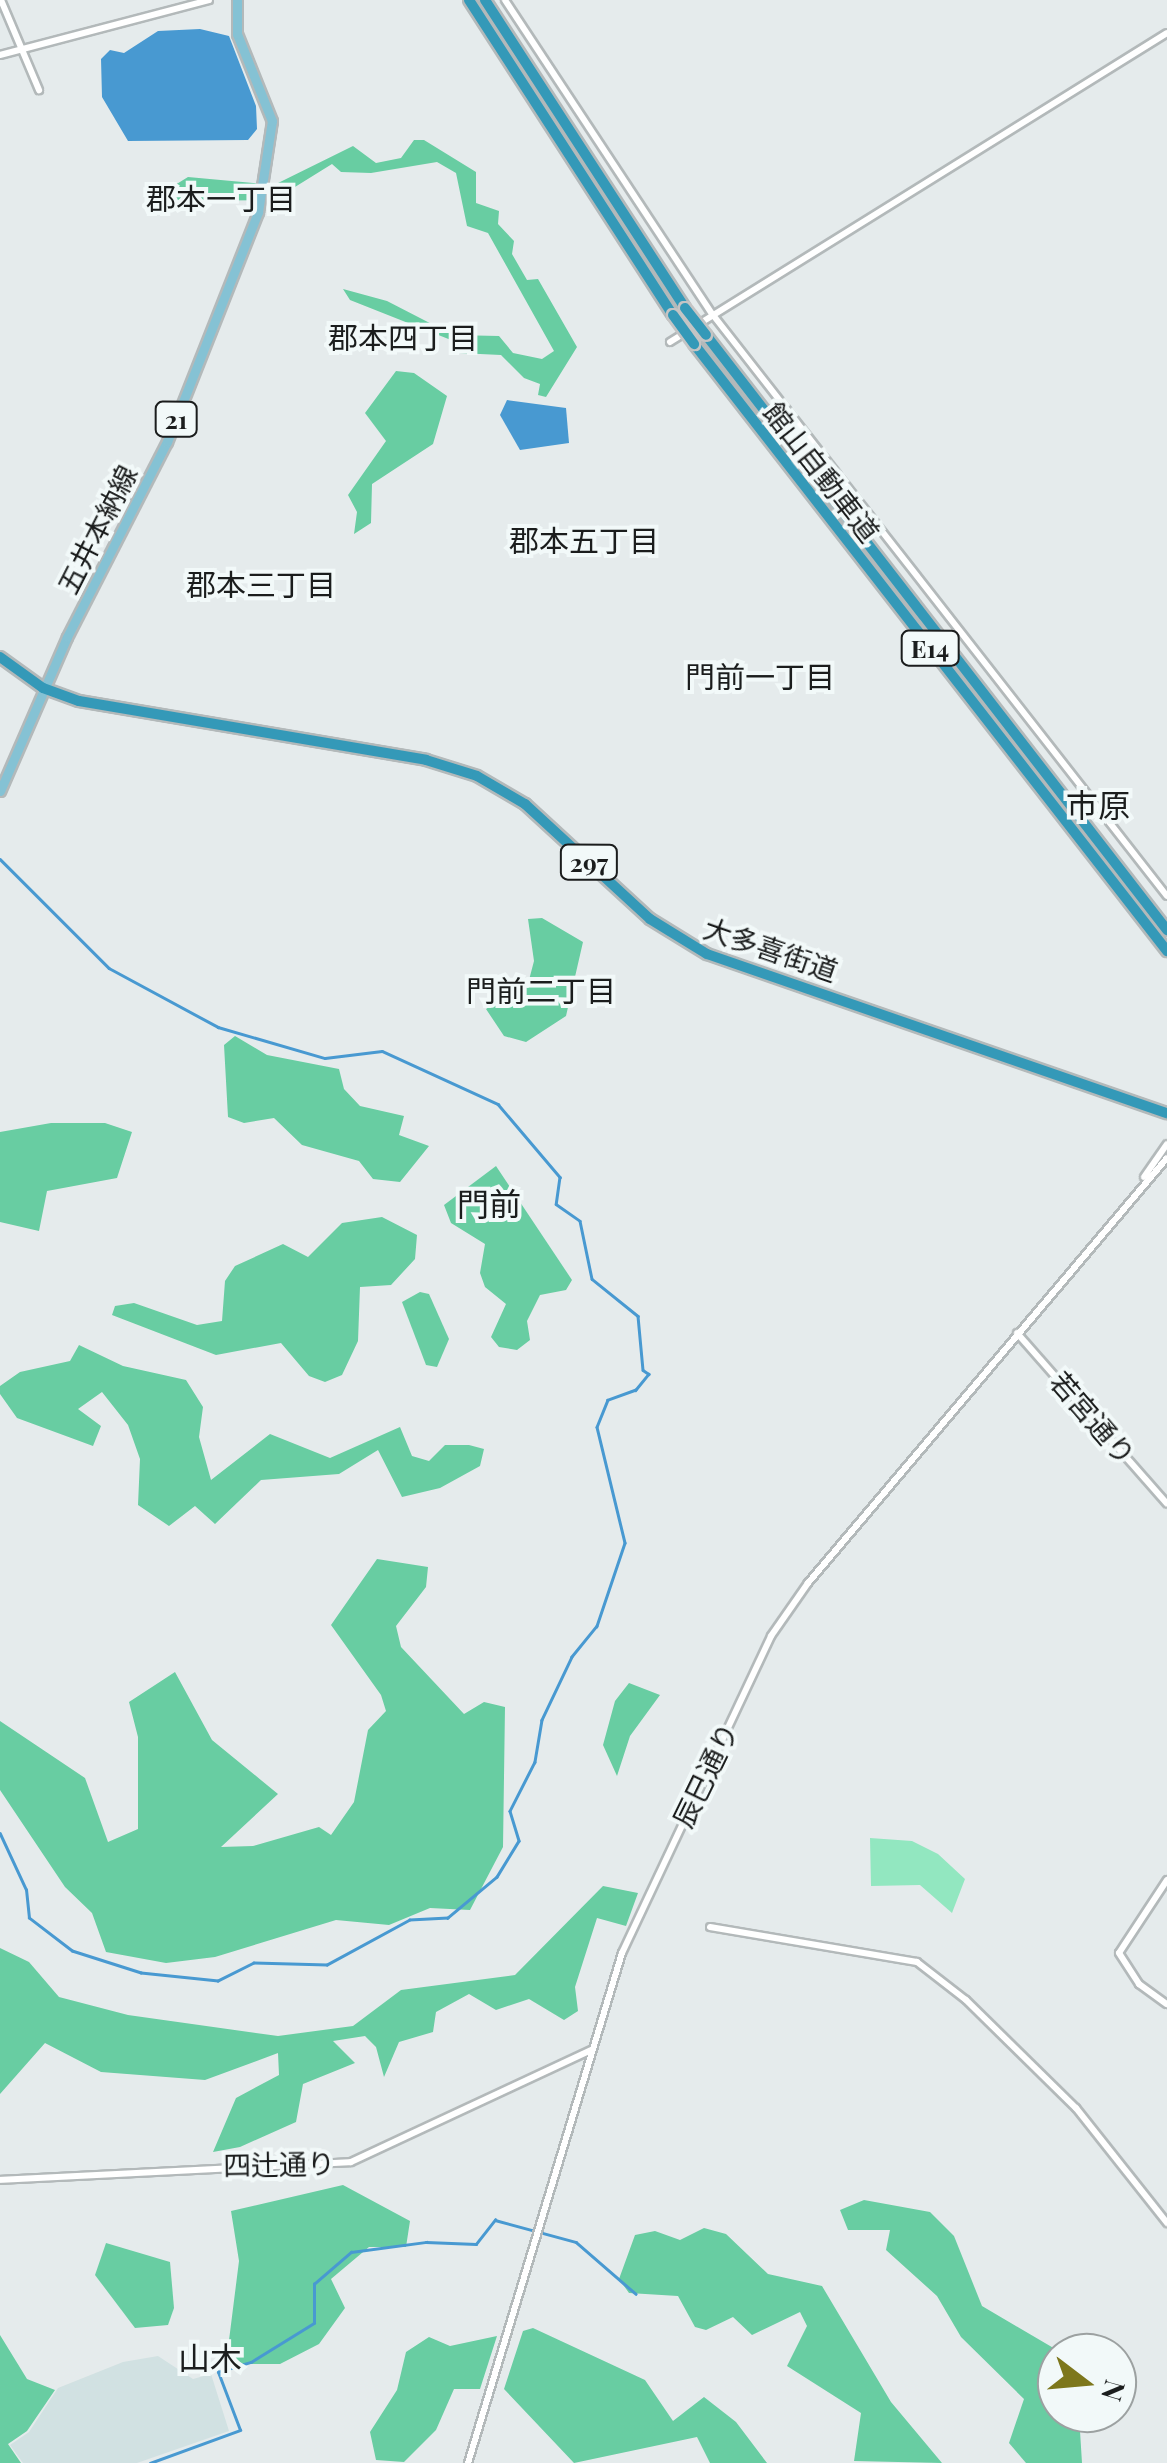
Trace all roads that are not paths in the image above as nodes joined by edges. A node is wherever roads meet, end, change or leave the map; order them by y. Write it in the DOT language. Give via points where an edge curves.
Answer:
graph roads {
  1 [pos="1,0"];
  2 [pos="210,0"];
  3 [pos="237,0"];
  4 [pos="469,0"];
  5 [pos="485,0"];
  6 [pos="506,0"];
  7 [pos="1167,34"];
  8 [pos="23,50"];
  9 [pos="0,55"];
  10 [pos="39,90"];
  11 [pos="714,314"];
  12 [pos="670,342"];
  13 [pos="0,658"];
  14 [pos="43,688"];
  15 [pos="0,790"];
  16 [pos="1167,896"];
  17 [pos="1167,930"];
  18 [pos="1167,951"];
  19 [pos="1167,1114"];
  20 [pos="1167,1144"];
  21 [pos="1167,1158"];
  22 [pos="1136,1191"];
  23 [pos="1017,1333"];
  24 [pos="1167,1504"];
  25 [pos="1167,1880"];
  26 [pos="710,1927"];
  27 [pos="1167,2004"];
  28 [pos="592,2049"];
  29 [pos="0,2180"];
  30 [pos="1167,2223"];
  31 [pos="468,2463"];
  1 -- 8 [label="street"];
  2 -- 8 [label="street"];
  3 -- 14 [label="main road, 五井本納線 / 21" via="238,34 272,121 258,212 167,442"];
  4 -- 18 [label="highway, 館山自動車道 / E14, bridge" via="694,344"];
  5 -- 17 [label="highway, 館山自動車道 / E14, bridge" via="685,308"];
  6 -- 11 [label="street"];
  7 -- 11 [label="street"];
  8 -- 9 [label="street"];
  8 -- 10 [label="street"];
  11 -- 12 [label="street"];
  11 -- 16 [label="street"];
  13 -- 14 [label="highway, 大多喜街道 / 297"];
  14 -- 15 [label="main road, 五井本納線 / 21"];
  14 -- 19 [label="highway, 大多喜街道 / 297" via="465,771 520,800 650,918 707,954"];
  20 -- 22 [label="street, 辰巳通り"];
  21 -- 22 [label="street, 辰巳通り"];
  22 -- 23 [label="street, 辰巳通り"];
  23 -- 24 [label="street, 若宮通り"];
  23 -- 28 [label="street, 辰巳通り" via="771,1636 632,1927"];
  25 -- 27 [label="street" via="1119,1953 1138,1984"];
  26 -- 30 [label="street" via="918,1962 1074,2107"];
  28 -- 29 [label="street, 四辻通り" via="351,2162"];
  28 -- 31 [label="street, 辰巳通り"];
}
